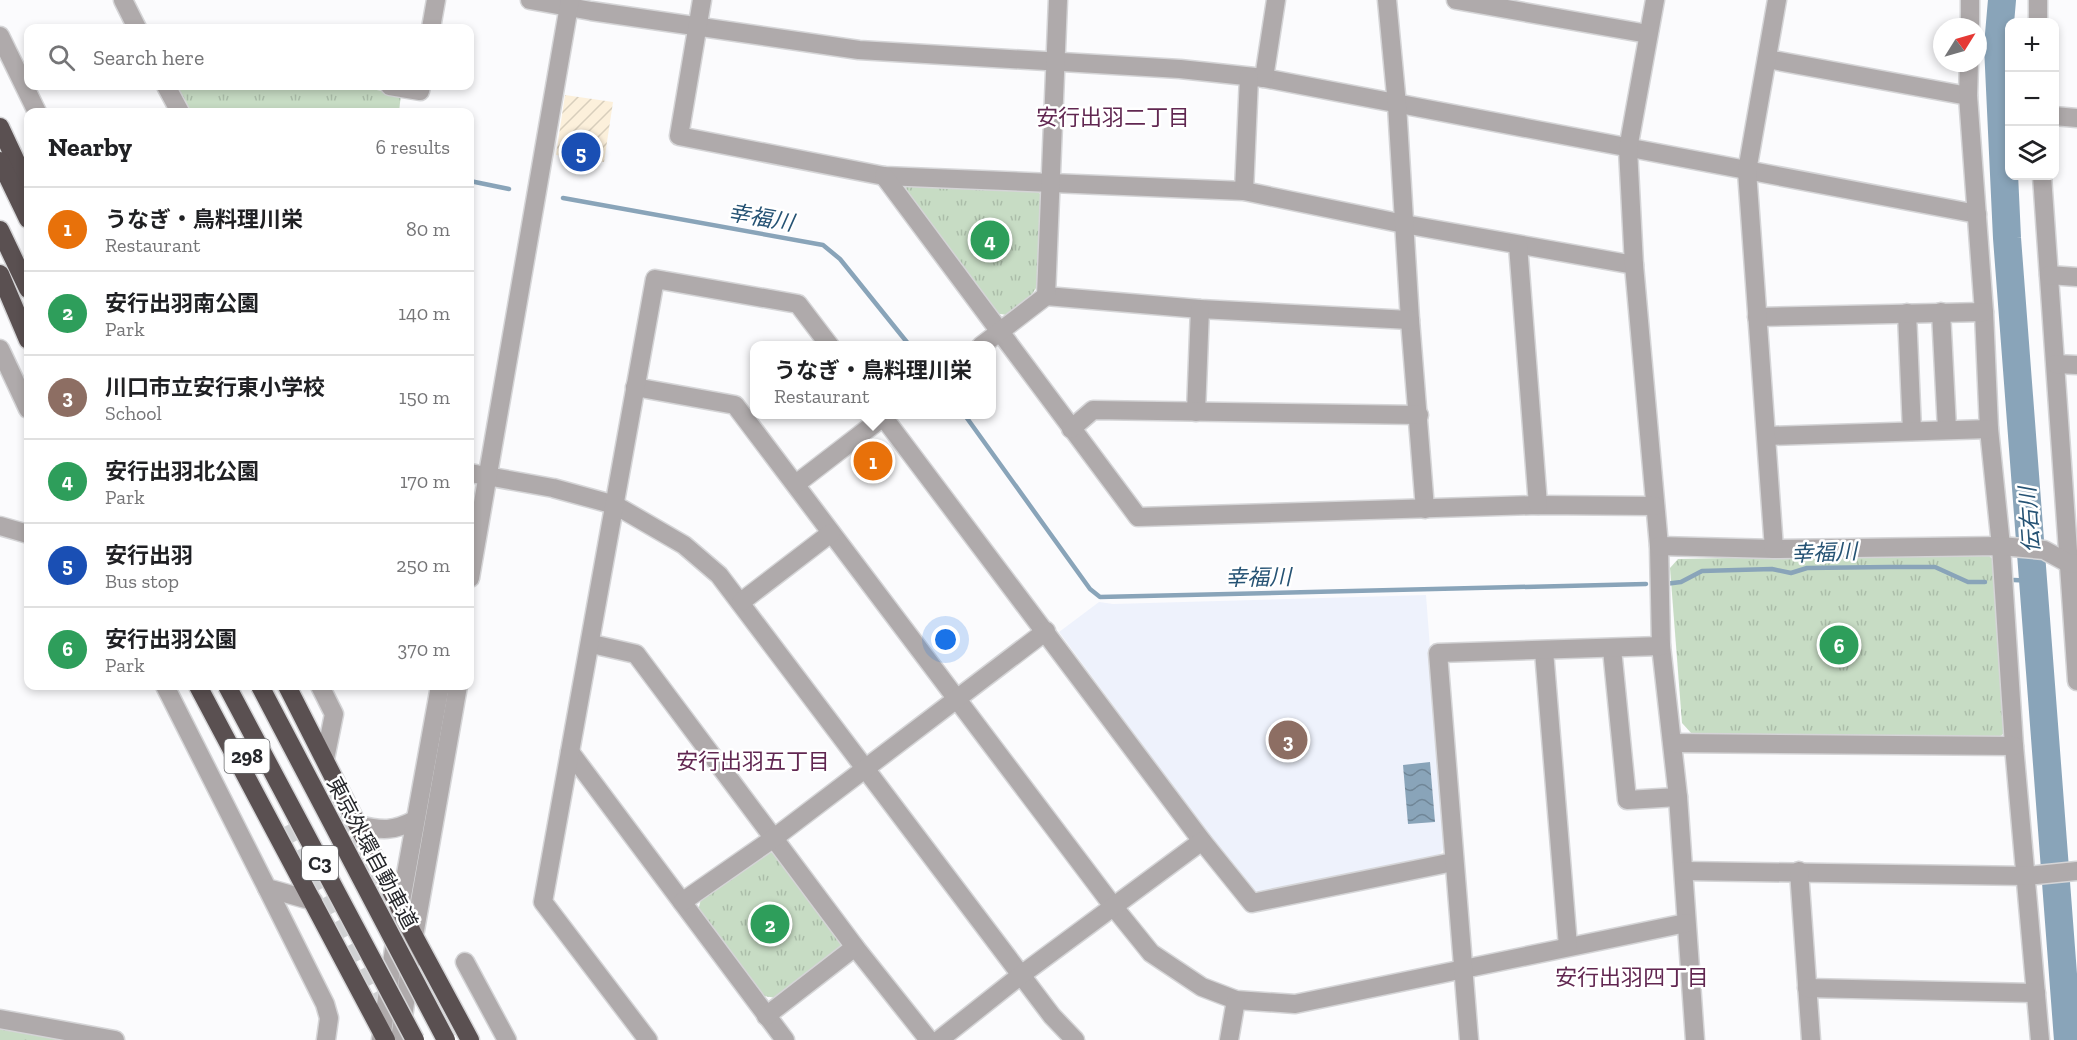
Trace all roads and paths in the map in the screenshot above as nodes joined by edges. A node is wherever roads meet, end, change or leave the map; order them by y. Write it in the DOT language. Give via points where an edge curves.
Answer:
graph roads {
  1 [pos="123,0"];
  2 [pos="436,0"];
  3 [pos="530,0"];
  4 [pos="702,0"];
  5 [pos="1058,0"];
  6 [pos="1276,0"];
  7 [pos="1386,0"];
  8 [pos="1456,0"];
  9 [pos="1655,0"];
  10 [pos="1777,0"];
  11 [pos="1970,0"];
  12 [pos="2038,0"];
  13 [pos="569,4"];
  14 [pos="1970,18"];
  15 [pos="2038,18"];
  16 [pos="135,24"];
  17 [pos="432,24"];
  18 [pos="698,28"];
  19 [pos="1648,34"];
  20 [pos="0,36"];
  21 [pos="1767,59"];
  22 [pos="1056,61"];
  23 [pos="1969,72"];
  24 [pos="1257,78"];
  25 [pos="24,85"];
  26 [pos="26,90"];
  27 [pos="168,90"];
  28 [pos="1968,96"];
  29 [pos="1397,105"];
  30 [pos="35,108"];
  31 [pos="178,108"];
  32 [pos="2059,116"];
  33 [pos="2077,118"];
  34 [pos="0,127"];
  35 [pos="1628,149"];
  36 [pos="0,161"];
  37 [pos="1747,171"];
  38 [pos="884,177"];
  39 [pos="24,178"];
  40 [pos="2042,180"];
  41 [pos="1049,181"];
  42 [pos="1244,190"];
  43 [pos="24,211"];
  44 [pos="1977,214"];
  45 [pos="1404,224"];
  46 [pos="0,230"];
  47 [pos="1518,245"];
  48 [pos="1634,265"];
  49 [pos="0,266"];
  50 [pos="0,274"];
  51 [pos="2049,275"];
  52 [pos="2077,277"];
  53 [pos="24,281"];
  54 [pos="1046,296"];
  55 [pos="1200,309"];
  56 [pos="1941,312"];
  57 [pos="1984,312"];
  58 [pos="1907,313"];
  59 [pos="24,316"];
  60 [pos="1757,317"];
  61 [pos="1410,320"];
  62 [pos="24,331"];
  63 [pos="998,333"];
  64 [pos="827,341"];
  65 [pos="987,341"];
  66 [pos="0,349"];
  67 [pos="2056,364"];
  68 [pos="2077,365"];
  69 [pos="635,387"];
  70 [pos="24,400"];
  71 [pos="1196,412"];
  72 [pos="1419,415"];
  73 [pos="879,419"];
  74 [pos="887,419"];
  75 [pos="1071,429"];
  76 [pos="1947,429"];
  77 [pos="1989,429"];
  78 [pos="1912,431"];
  79 [pos="1767,436"];
  80 [pos="478,474"];
  81 [pos="796,484"];
  82 [pos="615,505"];
  83 [pos="1539,505"];
  84 [pos="1655,506"];
  85 [pos="1425,509"];
  86 [pos="0,526"];
  87 [pos="474,526"];
  88 [pos="24,533"];
  89 [pos="831,533"];
  90 [pos="1659,546"];
  91 [pos="2002,546"];
  92 [pos="1774,549"];
  93 [pos="2073,563"];
  94 [pos="741,602"];
  95 [pos="1046,631"];
  96 [pos="592,644"];
  97 [pos="1661,646"];
  98 [pos="1612,649"];
  99 [pos="1544,651"];
  100 [pos="2077,681"];
  101 [pos="167,690"];
  102 [pos="200,690"];
  103 [pos="213,690"];
  104 [pos="229,690"];
  105 [pos="262,690"];
  106 [pos="277,690"];
  107 [pos="289,690"];
  108 [pos="322,690"];
  109 [pos="439,690"];
  110 [pos="457,690"];
  111 [pos="956,699"];
  112 [pos="1673,743"];
  113 [pos="2014,746"];
  114 [pos="570,752"];
  115 [pos="325,759"];
  116 [pos="865,767"];
  117 [pos="329,792"];
  118 [pos="1678,797"];
  119 [pos="416,820"];
  120 [pos="358,825"];
  121 [pos="284,826"];
  122 [pos="774,838"];
  123 [pos="1202,841"];
  124 [pos="1453,862"];
  125 [pos="1684,871"];
  126 [pos="1799,871"];
  127 [pos="2077,872"];
  128 [pos="2028,876"];
  129 [pos="267,888"];
  130 [pos="313,901"];
  131 [pos="682,902"];
  132 [pos="1113,906"];
  133 [pos="400,907"];
  134 [pos="1686,923"];
  135 [pos="414,936"];
  136 [pos="1568,946"];
  137 [pos="855,947"];
  138 [pos="465,962"];
  139 [pos="1463,970"];
  140 [pos="1020,975"];
  141 [pos="1807,988"];
  142 [pos="2036,993"];
  143 [pos="1236,1000"];
  144 [pos="766,1016"];
  145 [pos="0,1019"];
  146 [pos="383,1038"];
  147 [pos="115,1040"];
  148 [pos="326,1040"];
  149 [pos="400,1040"];
  150 [pos="415,1040"];
  151 [pos="446,1040"];
  152 [pos="470,1040"];
  153 [pos="507,1040"];
  154 [pos="648,1040"];
  155 [pos="785,1040"];
  156 [pos="929,1040"];
  157 [pos="939,1040"];
  158 [pos="1075,1040"];
  159 [pos="1229,1040"];
  160 [pos="1469,1040"];
  161 [pos="1695,1040"];
  162 [pos="1811,1040"];
  163 [pos="2040,1040"];
  1 -- 16 [label="street"];
  2 -- 17 [label="street"];
  3 -- 13 [label="street"];
  4 -- 18 [label="street"];
  5 -- 22 [label="street"];
  6 -- 24 [label="street"];
  7 -- 29 [label="street"];
  8 -- 19 [label="street"];
  9 -- 19 [label="street"];
  10 -- 21 [label="street"];
  11 -- 14 [label="street"];
  12 -- 15 [label="street"];
  13 -- 18 [label="street"];
  13 -- 80 [label="street"];
  18 -- 22 [label="street" via="859,50"];
  18 -- 38 [label="street" via="679,136"];
  19 -- 35 [label="street"];
  20 -- 25 [label="street"];
  21 -- 28 [label="street"];
  21 -- 37 [label="street"];
  22 -- 24 [label="street"];
  22 -- 41 [label="street"];
  23 -- 28 [label="street"];
  24 -- 29 [label="street"];
  24 -- 42 [label="street"];
  26 -- 30 [label="street"];
  27 -- 31 [label="street"];
  28 -- 44 [label="street"];
  29 -- 35 [label="street"];
  29 -- 45 [label="street"];
  32 -- 33 [label="street"];
  34 -- 39 [label="highway"];
  35 -- 37 [label="street"];
  35 -- 48 [label="street"];
  36 -- 43 [label="highway"];
  37 -- 44 [label="street"];
  37 -- 60 [label="street"];
  38 -- 41 [label="street"];
  38 -- 63 [label="street"];
  40 -- 51 [label="street"];
  41 -- 42 [label="street"];
  41 -- 54 [label="street"];
  42 -- 45 [label="street"];
  44 -- 57 [label="street"];
  45 -- 47 [label="street"];
  45 -- 61 [label="street"];
  46 -- 53 [label="highway"];
  47 -- 48 [label="street"];
  47 -- 83 [label="street"];
  48 -- 84 [label="street"];
  49 -- 59 [label="highway"];
  50 -- 62 [label="highway"];
  51 -- 52 [label="street"];
  51 -- 67 [label="street"];
  54 -- 55 [label="street"];
  54 -- 63 [label="street"];
  55 -- 61 [label="street"];
  55 -- 71 [label="street"];
  56 -- 57 [label="street"];
  56 -- 58 [label="street"];
  56 -- 76 [label="street"];
  57 -- 77 [label="street"];
  58 -- 60 [label="street"];
  58 -- 78 [label="street"];
  60 -- 79 [label="street"];
  61 -- 72 [label="street"];
  63 -- 65 [label="street"];
  63 -- 75 [label="street"];
  64 -- 69 [label="street" via="798,304 655,279"];
  66 -- 70 [label="street"];
  67 -- 68 [label="street"];
  67 -- 93 [label="street"];
  69 -- 81 [label="street" via="735,405"];
  69 -- 82 [label="street"];
  71 -- 72 [label="street"];
  71 -- 75 [label="street" via="1094,410"];
  72 -- 85 [label="street"];
  73 -- 81 [label="street"];
  74 -- 95 [label="street"];
  75 -- 85 [label="street" via="1138,517"];
  76 -- 77 [label="street"];
  76 -- 78 [label="street"];
  77 -- 91 [label="street"];
  78 -- 79 [label="street"];
  79 -- 92 [label="street"];
  80 -- 82 [label="street" via="554,488"];
  80 -- 87 [label="street"];
  81 -- 89 [label="street"];
  82 -- 94 [label="street" via="684,545 719,575"];
  82 -- 96 [label="street"];
  83 -- 84 [label="street"];
  83 -- 85 [label="street"];
  84 -- 90 [label="street"];
  86 -- 88 [label="street"];
  89 -- 94 [label="street"];
  89 -- 111 [label="street"];
  90 -- 92 [label="street"];
  90 -- 97 [label="street"];
  91 -- 92 [label="street"];
  91 -- 93 [label="street" via="2044,550"];
  91 -- 113 [label="street"];
  93 -- 100 [label="street"];
  94 -- 116 [label="street"];
  95 -- 111 [label="street"];
  95 -- 123 [label="street"];
  96 -- 114 [label="street"];
  96 -- 122 [label="street" via="636,654"];
  97 -- 98 [label="street"];
  97 -- 112 [label="street"];
  98 -- 99 [label="street"];
  98 -- 118 [label="street" via="1628,800"];
  99 -- 124 [label="street" via="1438,653"];
  99 -- 136 [label="street"];
  101 -- 129 [label="street"];
  102 -- 130 [label="highway"];
  103 -- 121 [label="highway, 298"];
  104 -- 150 [label="highway, C3, bridge"];
  105 -- 151 [label="highway, 東京外環自動車道 / C3, bridge"];
  106 -- 117 [label="highway, 298"];
  107 -- 115 [label="highway"];
  108 -- 115 [label="street" via="334,714"];
  109 -- 119 [label="street"];
  110 -- 135 [label="street"];
  111 -- 116 [label="street"];
  111 -- 132 [label="street"];
  112 -- 113 [label="street"];
  112 -- 118 [label="street"];
  113 -- 128 [label="street"];
  114 -- 131 [label="street"];
  114 -- 154 [label="street" via="543,902"];
  115 -- 120 [label="highway"];
  116 -- 122 [label="street"];
  116 -- 140 [label="street"];
  118 -- 125 [label="street"];
  119 -- 120 [label="street" via="381,831"];
  119 -- 133 [label="street"];
  120 -- 133 [label="highway"];
  122 -- 131 [label="street"];
  122 -- 137 [label="street"];
  123 -- 124 [label="street" via="1252,903"];
  123 -- 132 [label="street"];
  124 -- 139 [label="street"];
  125 -- 126 [label="street"];
  125 -- 134 [label="street"];
  126 -- 128 [label="street"];
  126 -- 141 [label="street"];
  127 -- 128 [label="street"];
  128 -- 142 [label="street"];
  129 -- 130 [label="street"];
  129 -- 148 [label="street" via="325,1004 329,1018"];
  130 -- 146 [label="highway"];
  131 -- 144 [label="street"];
  132 -- 140 [label="street"];
  132 -- 143 [label="street" via="1151,953 1202,987"];
  133 -- 135 [label="highway"];
  133 -- 146 [label="street"];
  134 -- 136 [label="street"];
  134 -- 161 [label="street"];
  135 -- 149 [label="street"];
  135 -- 152 [label="highway"];
  136 -- 139 [label="street"];
  137 -- 144 [label="street"];
  137 -- 156 [label="street"];
  138 -- 153 [label="street"];
  139 -- 143 [label="street" via="1295,1004"];
  139 -- 160 [label="street"];
  140 -- 157 [label="street"];
  140 -- 158 [label="street"];
  141 -- 142 [label="street"];
  141 -- 162 [label="street"];
  142 -- 163 [label="street"];
  143 -- 159 [label="street"];
  144 -- 155 [label="street"];
  145 -- 147 [label="street"];
}
